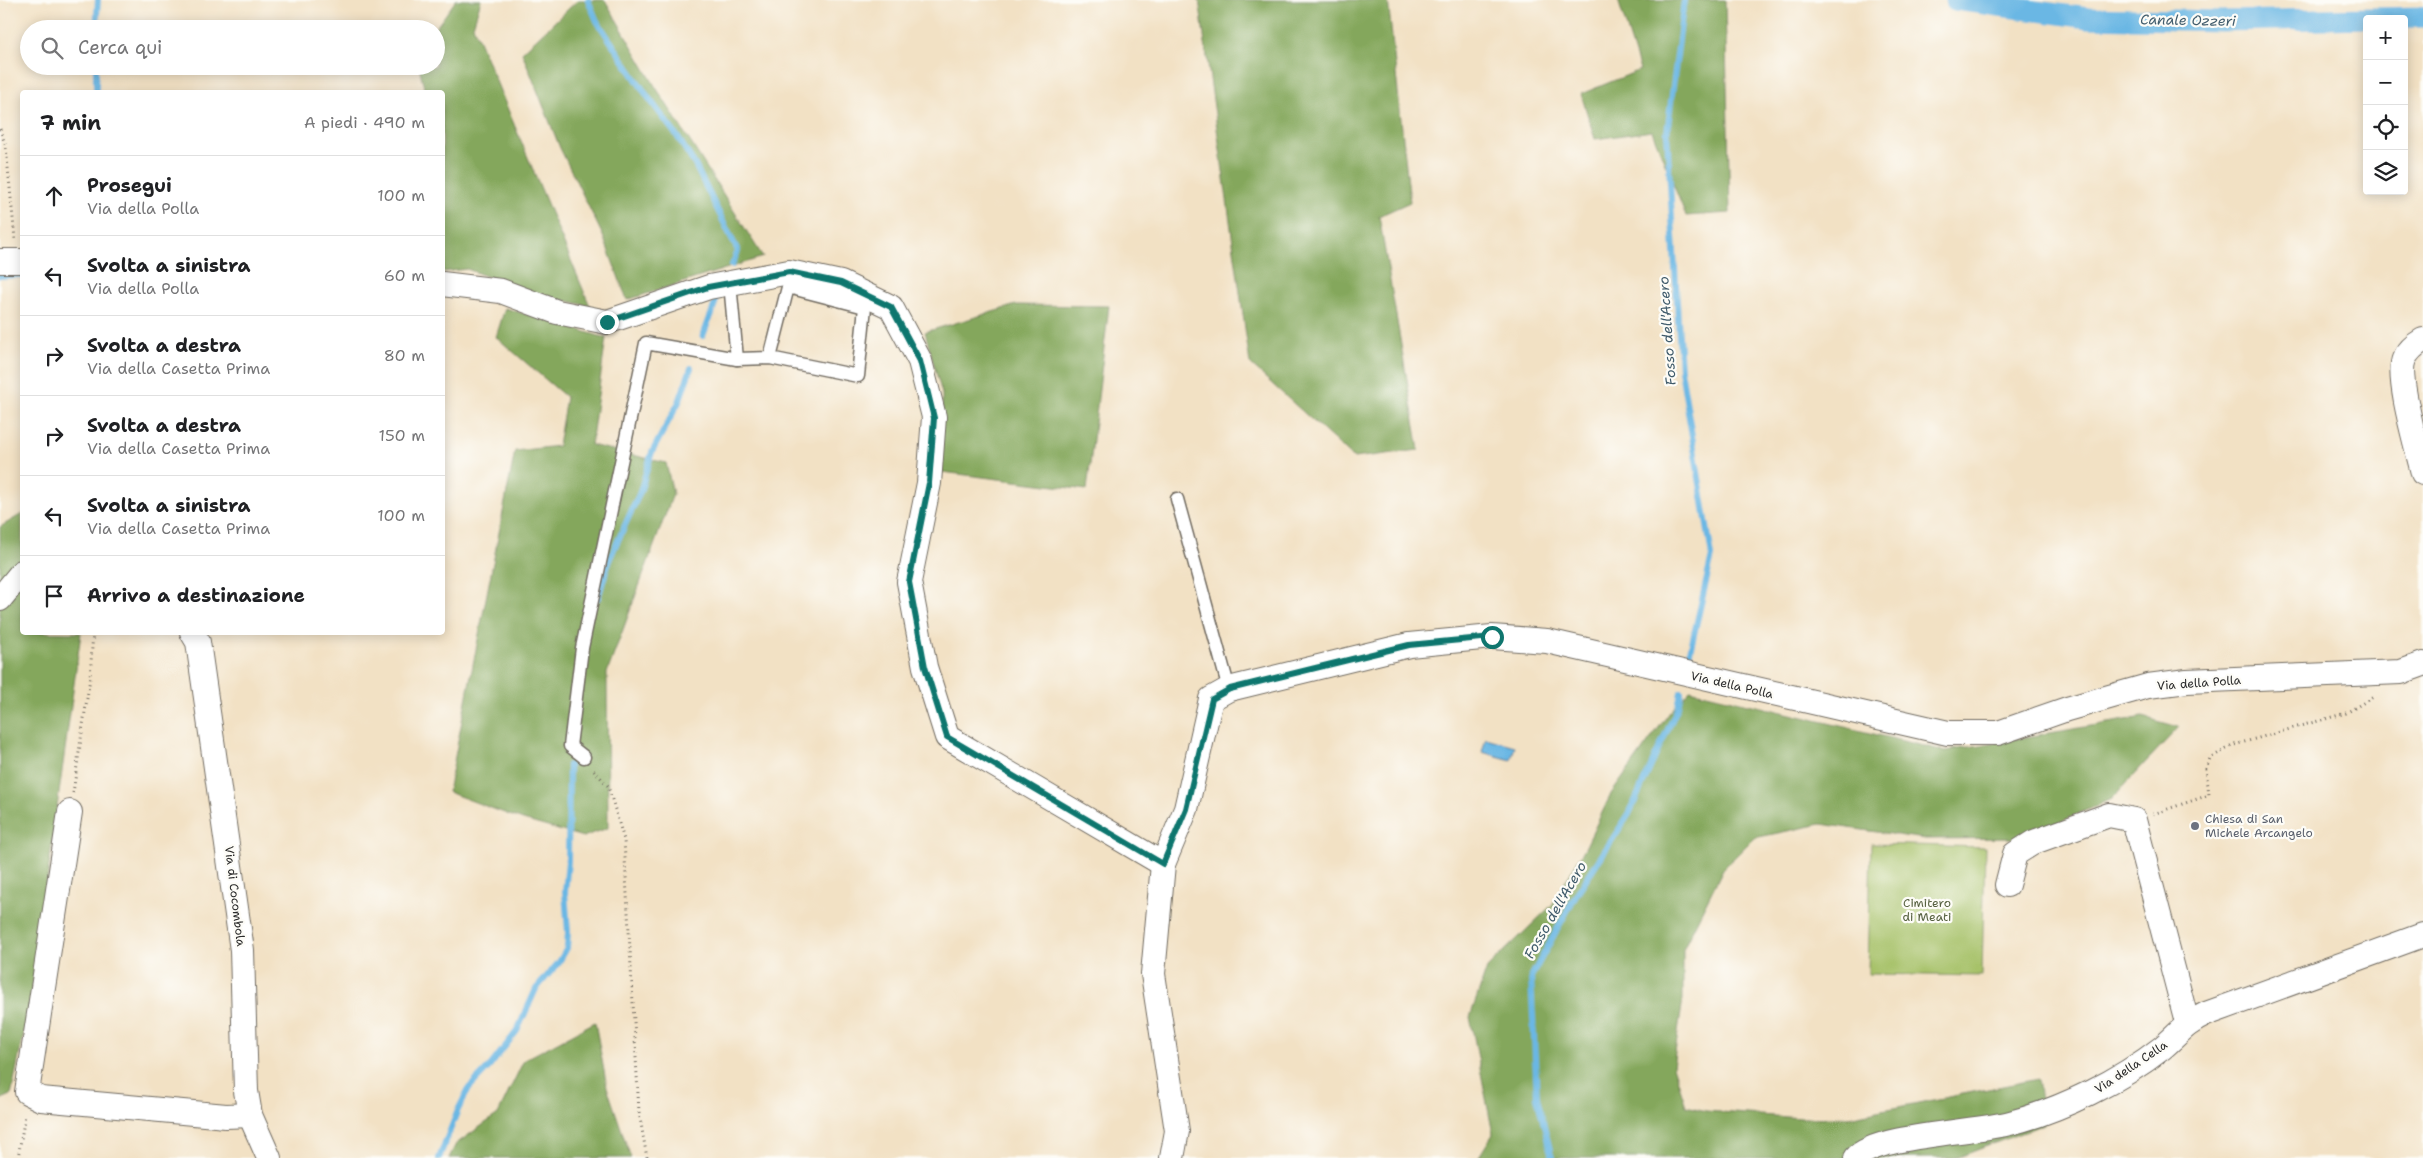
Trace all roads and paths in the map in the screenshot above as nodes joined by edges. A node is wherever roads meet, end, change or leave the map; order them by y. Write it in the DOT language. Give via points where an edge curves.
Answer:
graph roads {
  1 [pos="0,129"];
  2 [pos="13,261"];
  3 [pos="730,283"];
  4 [pos="445,284"];
  5 [pos="2423,340"];
  6 [pos="770,358"];
  7 [pos="737,360"];
  8 [pos="2423,473"];
  9 [pos="1177,499"];
  10 [pos="20,574"];
  11 [pos="0,598"];
  12 [pos="94,635"];
  13 [pos="194,635"];
  14 [pos="2423,664"];
  15 [pos="2401,672"];
  16 [pos="1230,689"];
  17 [pos="584,758"];
  18 [pos="70,812"];
  19 [pos="2134,820"];
  20 [pos="1163,864"];
  21 [pos="2007,885"];
  22 [pos="2423,935"];
  23 [pos="2188,1022"];
  24 [pos="27,1092"];
  25 [pos="250,1115"];
  26 [pos="18,1158"];
  27 [pos="269,1158"];
  28 [pos="647,1158"];
  29 [pos="1172,1158"];
  30 [pos="1856,1158"];
  1 -- 2 [label="path" via="6,147"];
  3 -- 4 [label="street" via="708,287 607,322 558,312 501,291"];
  3 -- 7 [label="lane"];
  3 -- 20 [label="street" via="789,272 841,283 891,307 920,361 934,418 929,483 909,582 925,667 947,737"];
  5 -- 8 [label="street" via="2404,360 2403,386"];
  6 -- 6 [label="lane" via="788,287 865,307 858,376"];
  6 -- 7 [label="lane"];
  7 -- 17 [label="lane" via="646,343 582,648 570,746"];
  9 -- 16 [label="lane"];
  10 -- 11 [label="street"];
  12 -- 18 [label="path"];
  13 -- 25 [label="street, Via di Cocombola" via="198,642 242,950"];
  14 -- 15 [label="street, Via della Polla"];
  15 -- 16 [label="street, Via della Polla" via="2186,681 2148,686 1998,733 1948,733 1546,641 1492,637 1409,645"];
  15 -- 19 [label="path" via="2375,696 2346,713 2234,745 2210,758 2206,769 2209,795"];
  16 -- 20 [label="street, Via della Polla" via="1212,699 1186,809"];
  17 -- 28 [label="path" via="608,786 624,840 639,1112"];
  18 -- 24 [label="street"];
  19 -- 21 [label="street" via="2109,816 2034,842 2015,854"];
  19 -- 23 [label="street"];
  20 -- 29 [label="street, Via della Polla" via="1153,974 1177,1131"];
  22 -- 23 [label="street, Via della Cella"];
  23 -- 30 [label="street, Via della Cella" via="2162,1048 2092,1093 2010,1123 1890,1142 1862,1152"];
  24 -- 25 [label="street" via="41,1099 60,1101 226,1116"];
  24 -- 26 [label="path"];
  25 -- 27 [label="street, Via di Cocombola"];
}
